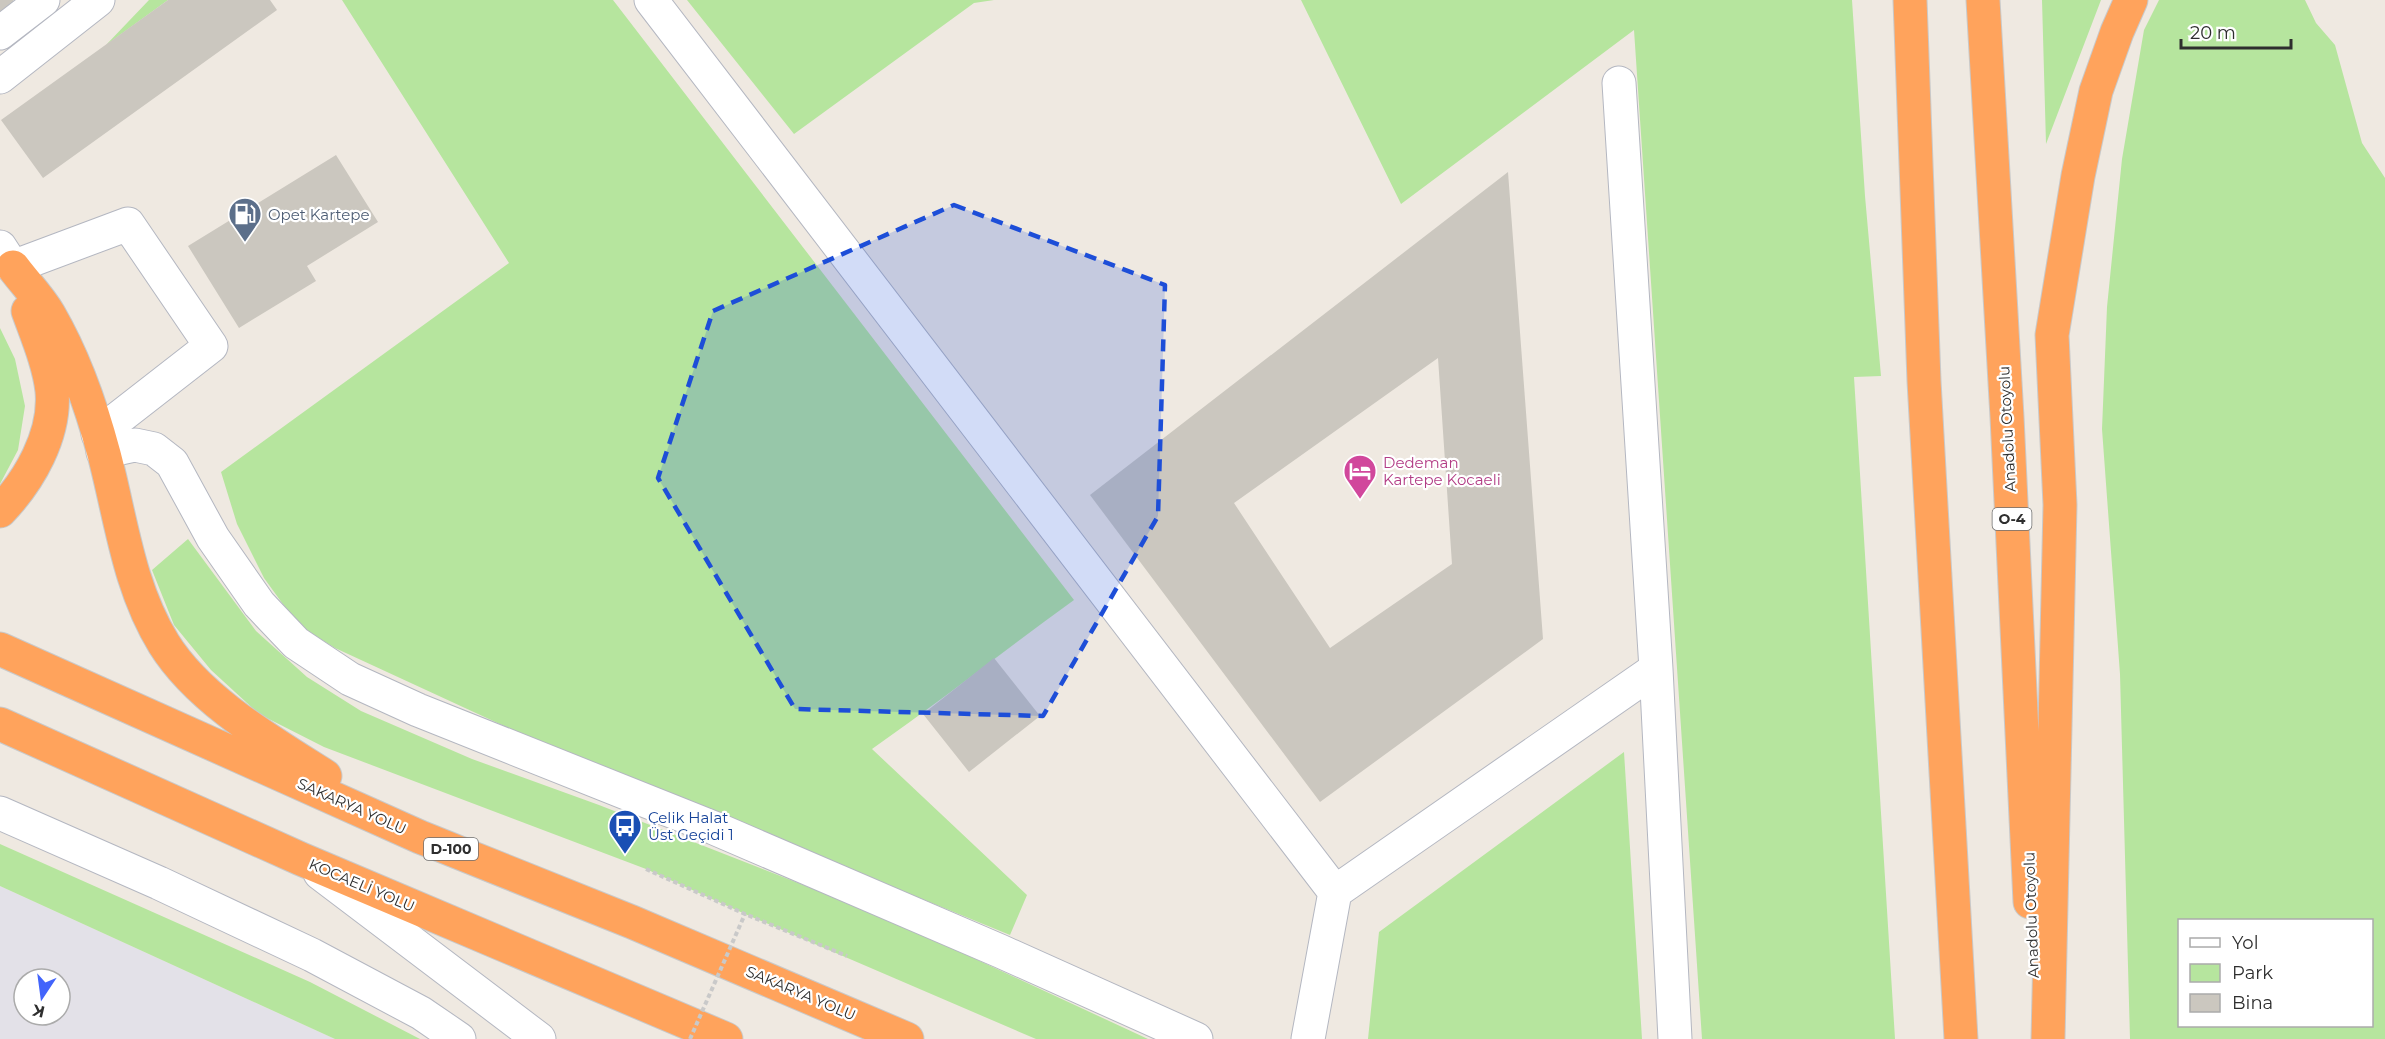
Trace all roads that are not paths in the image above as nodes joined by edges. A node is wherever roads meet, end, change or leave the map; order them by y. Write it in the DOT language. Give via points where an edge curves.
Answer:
graph roads {
  1 [pos="43,0"];
  2 [pos="98,0"];
  3 [pos="651,0"];
  4 [pos="1910,0"];
  5 [pos="1983,0"];
  6 [pos="2131,0"];
  7 [pos="0,33"];
  8 [pos="0,77"];
  9 [pos="1619,83"];
  10 [pos="6,257"];
  11 [pos="100,443"];
  12 [pos="0,511"];
  13 [pos="0,649"];
  14 [pos="1656,669"];
  15 [pos="0,724"];
  16 [pos="0,813"];
  17 [pos="420,837"];
  18 [pos="302,859"];
  19 [pos="1335,892"];
  20 [pos="459,1039"];
  21 [pos="539,1039"];
  22 [pos="726,1039"];
  23 [pos="907,1039"];
  24 [pos="1196,1039"];
  25 [pos="1308,1039"];
  26 [pos="1675,1039"];
  27 [pos="1961,1039"];
  28 [pos="2035,1039"];
  29 [pos="2048,1039"];
  1 -- 7 [label="street"];
  2 -- 8 [label="street"];
  3 -- 19 [label="street"];
  4 -- 27 [label="highway" via="1924,381"];
  5 -- 28 [label="highway, Anadolu Otoyolu / O-4"];
  6 -- 29 [label="highway" via="2096,91 2052,335 2060,505"];
  9 -- 14 [label="street"];
  10 -- 11 [label="highway" via="48,312 71,358"];
  10 -- 11 [label="street" via="128,224 211,346"];
  10 -- 12 [label="highway" via="47,367 52,402 35,465"];
  11 -- 17 [label="highway" via="126,553 145,609 191,678 260,734"];
  11 -- 24 [label="street" via="154,449 172,463 213,538 259,604 296,643 350,679 418,711 714,828"];
  13 -- 17 [label="highway, SAKARYA YOLU / D-100"];
  14 -- 19 [label="street"];
  14 -- 26 [label="street"];
  15 -- 18 [label="highway, KOCAELİ YOLU"];
  16 -- 20 [label="street" via="312,955 421,1013"];
  17 -- 23 [label="highway, SAKARYA YOLU / D-100"];
  18 -- 21 [label="street"];
  18 -- 22 [label="highway, KOCAELİ YOLU"];
  19 -- 25 [label="street"];
}
